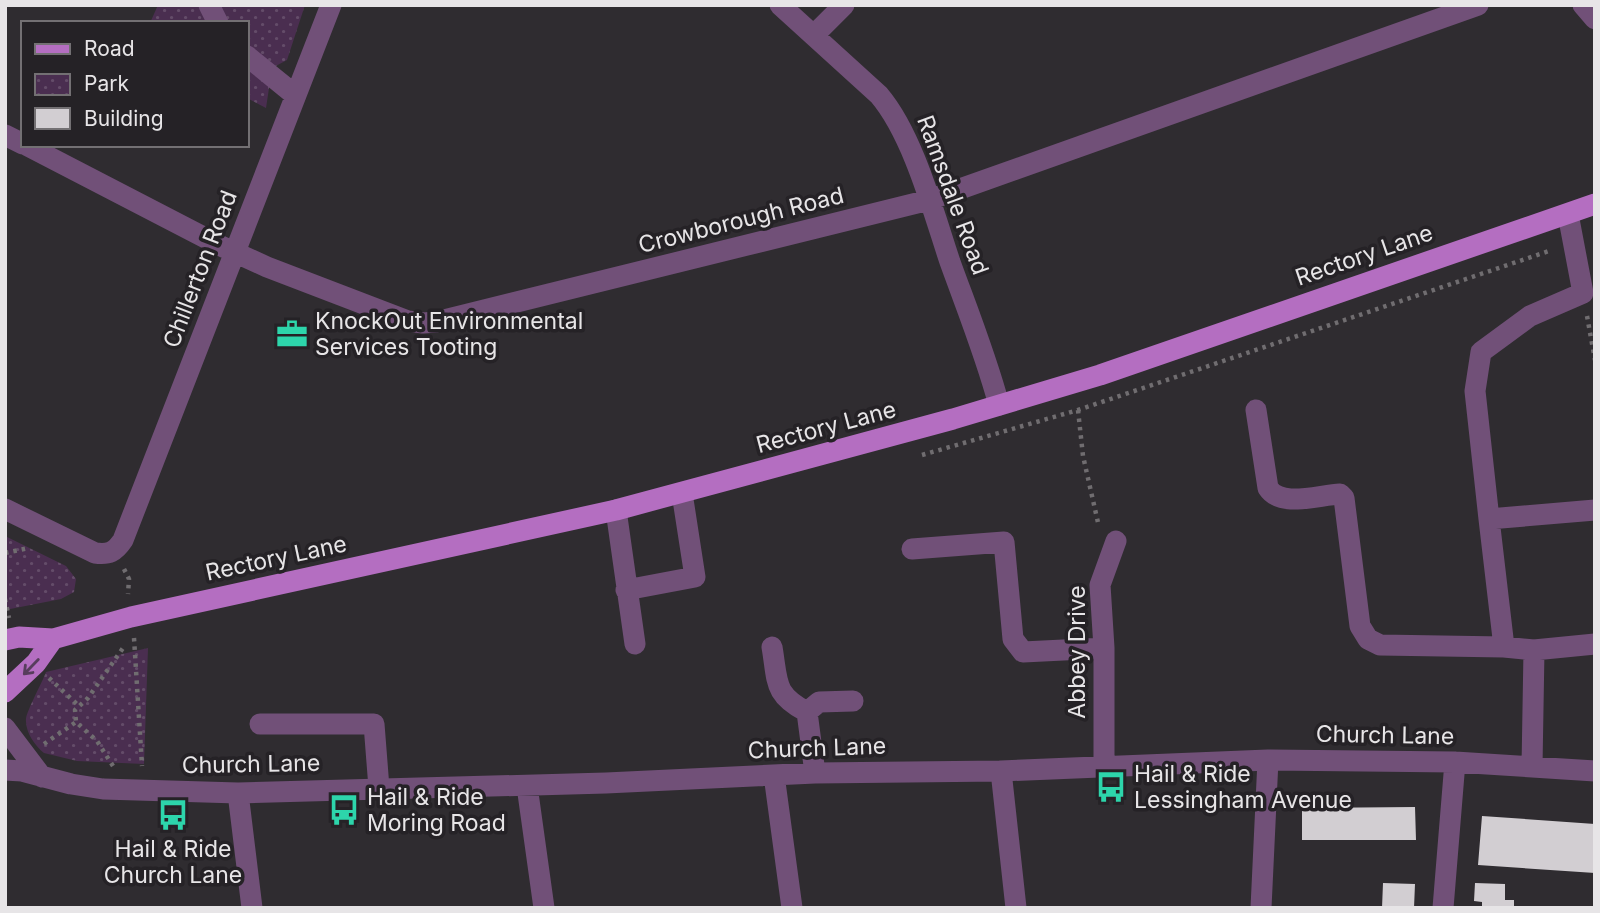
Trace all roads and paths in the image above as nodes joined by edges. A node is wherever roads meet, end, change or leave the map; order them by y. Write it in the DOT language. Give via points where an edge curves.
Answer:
graph roads {
  1 [pos="209,5"];
  2 [pos="331,5"];
  3 [pos="780,5"];
  4 [pos="844,5"];
  5 [pos="1478,5"];
  6 [pos="1583,5"];
  7 [pos="1595,19"];
  8 [pos="217,21"];
  9 [pos="814,35"];
  10 [pos="248,57"];
  11 [pos="295,95"];
  12 [pos="5,135"];
  13 [pos="21,143"];
  14 [pos="30,147"];
  15 [pos="929,200"];
  16 [pos="1595,204"];
  17 [pos="1568,214"];
  18 [pos="1574,242"];
  19 [pos="235,252"];
  20 [pos="1583,293"];
  21 [pos="1595,360"];
  22 [pos="999,405"];
  23 [pos="1078,410"];
  24 [pos="1256,410"];
  25 [pos="947,449"];
  26 [pos="682,493"];
  27 [pos="5,509"];
  28 [pos="615,510"];
  29 [pos="1595,510"];
  30 [pos="1489,519"];
  31 [pos="1116,541"];
  32 [pos="33,546"];
  33 [pos="912,549"];
  34 [pos="5,553"];
  35 [pos="127,574"];
  36 [pos="626,590"];
  37 [pos="128,593"];
  38 [pos="5,599"];
  39 [pos="8,615"];
  40 [pos="134,635"];
  41 [pos="53,639"];
  42 [pos="5,640"];
  43 [pos="635,644"];
  44 [pos="1595,644"];
  45 [pos="1504,647"];
  46 [pos="123,648"];
  47 [pos="772,648"];
  48 [pos="1104,648"];
  49 [pos="1534,650"];
  50 [pos="51,680"];
  51 [pos="5,692"];
  52 [pos="853,701"];
  53 [pos="79,706"];
  54 [pos="807,712"];
  55 [pos="76,722"];
  56 [pos="260,724"];
  57 [pos="5,728"];
  58 [pos="38,748"];
  59 [pos="1268,760"];
  60 [pos="1455,762"];
  61 [pos="113,766"];
  62 [pos="142,766"];
  63 [pos="1104,766"];
  64 [pos="1532,767"];
  65 [pos="5,770"];
  66 [pos="1001,771"];
  67 [pos="1595,771"];
  68 [pos="815,774"];
  69 [pos="774,775"];
  70 [pos="42,777"];
  71 [pos="527,786"];
  72 [pos="379,789"];
  73 [pos="238,793"];
  74 [pos="252,908"];
  75 [pos="544,908"];
  76 [pos="792,908"];
  77 [pos="1016,908"];
  78 [pos="1261,908"];
  79 [pos="1443,908"];
  1 -- 8 [label="street"];
  2 -- 11 [label="street, Chillerton Road"];
  3 -- 9 [label="street, Ramsdale Road"];
  4 -- 9 [label="street"];
  5 -- 15 [label="street, Crowborough Road"];
  6 -- 7 [label="street"];
  9 -- 15 [label="street, Ramsdale Road" via="892,110"];
  10 -- 11 [label="street"];
  11 -- 19 [label="street, Chillerton Road"];
  12 -- 13 [label="street, Crowborough Road"];
  14 -- 19 [label="street, Crowborough Road"];
  15 -- 19 [label="street, Crowborough Road" via="476,314 423,323"];
  15 -- 22 [label="street, Ramsdale Road"];
  16 -- 17 [label="main road, Rectory Lane"];
  17 -- 18 [label="street"];
  17 -- 22 [label="main road, Rectory Lane" via="1100,375"];
  18 -- 20 [label="street"];
  18 -- 23 [label="path"];
  19 -- 27 [label="street, Chillerton Road" via="117,550 107,555 94,553"];
  20 -- 21 [label="path"];
  20 -- 30 [label="street" via="1530,316 1481,352 1475,391"];
  22 -- 26 [label="main road, Rectory Lane"];
  23 -- 25 [label="path"];
  23 -- 31 [label="path" via="1097,526"];
  24 -- 45 [label="street" via="1272,495 1284,499 1340,494 1344,498 1360,626 1368,639 1381,646"];
  26 -- 28 [label="main road, Rectory Lane"];
  26 -- 36 [label="street" via="695,577"];
  28 -- 36 [label="street"];
  28 -- 41 [label="main road, Rectory Lane" via="131,617"];
  29 -- 30 [label="street"];
  30 -- 45 [label="street"];
  31 -- 48 [label="street, Abbey Drive" via="1100,584"];
  32 -- 34 [label="path"];
  33 -- 48 [label="street" via="1004,542 1013,639 1023,652"];
  35 -- 37 [label="path"];
  36 -- 43 [label="street"];
  38 -- 39 [label="path"];
  40 -- 62 [label="path"];
  41 -- 42 [label="main road, Rectory Lane"];
  41 -- 51 [label="main road, one-way" via="36,663"];
  44 -- 49 [label="street"];
  45 -- 49 [label="street"];
  46 -- 53 [label="path"];
  47 -- 54 [label="street" via="779,690"];
  48 -- 63 [label="street, Abbey Drive"];
  49 -- 64 [label="street"];
  50 -- 53 [label="path"];
  52 -- 54 [label="street" via="819,702"];
  53 -- 55 [label="path"];
  54 -- 68 [label="street"];
  55 -- 58 [label="path"];
  55 -- 61 [label="path" via="97,741"];
  56 -- 72 [label="street" via="374,724"];
  57 -- 70 [label="street"];
  59 -- 60 [label="street, Church Lane"];
  59 -- 63 [label="street, Church Lane"];
  59 -- 78 [label="street"];
  60 -- 64 [label="street, Church Lane"];
  60 -- 79 [label="street"];
  63 -- 66 [label="street, Church Lane"];
  64 -- 67 [label="street, Church Lane"];
  65 -- 70 [label="street, Church Lane"];
  66 -- 68 [label="street, Church Lane"];
  66 -- 77 [label="street"];
  68 -- 69 [label="street, Church Lane"];
  69 -- 71 [label="street, Church Lane"];
  69 -- 76 [label="street"];
  70 -- 73 [label="street, Church Lane" via="103,789"];
  71 -- 72 [label="street, Church Lane"];
  71 -- 75 [label="street"];
  72 -- 73 [label="street, Church Lane"];
  73 -- 74 [label="street"];
}
